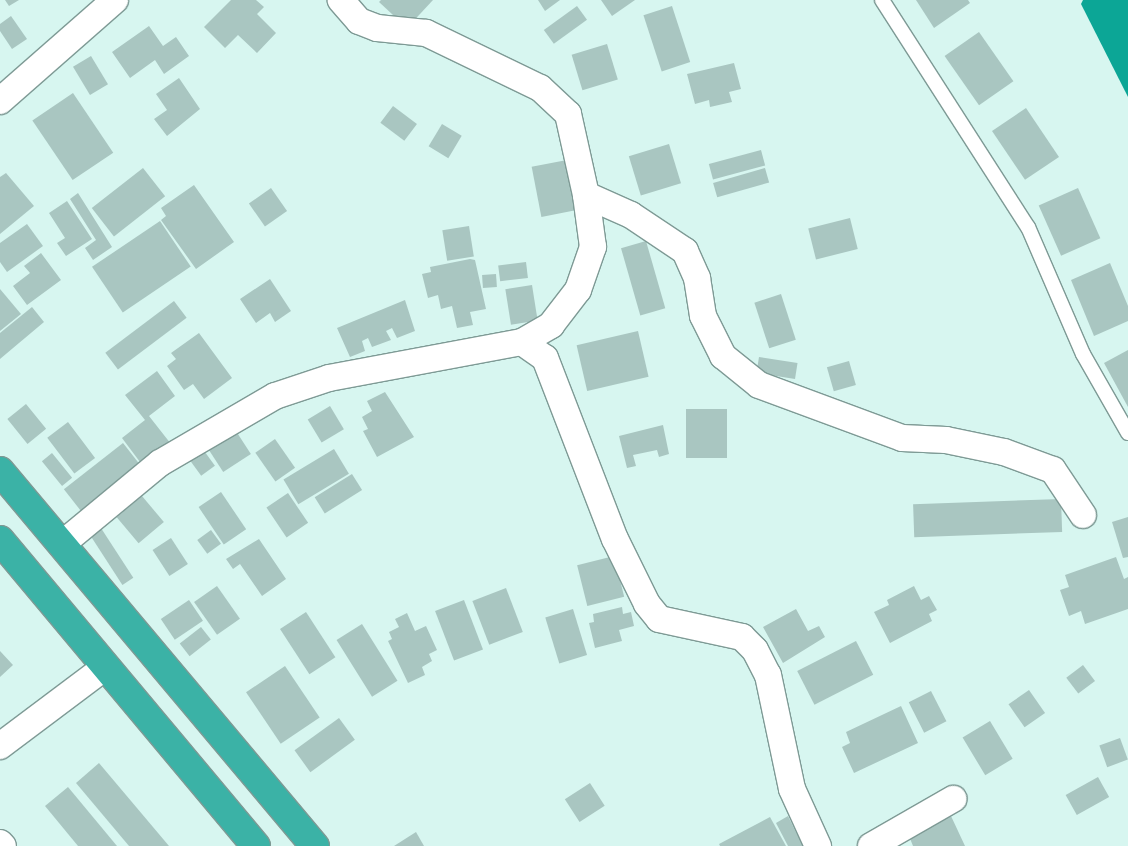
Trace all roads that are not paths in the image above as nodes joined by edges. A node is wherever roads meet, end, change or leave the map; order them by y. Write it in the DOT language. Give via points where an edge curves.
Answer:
graph roads {
  1 [pos="115,0"];
  2 [pos="341,0"];
  3 [pos="882,0"];
  4 [pos="0,101"];
  5 [pos="586,195"];
  6 [pos="522,342"];
  7 [pos="1128,433"];
  8 [pos="0,470"];
  9 [pos="1083,515"];
  10 [pos="0,540"];
  11 [pos="62,544"];
  12 [pos="104,668"];
  13 [pos="0,746"];
  14 [pos="953,799"];
  15 [pos="0,843"];
  16 [pos="2,846"];
  17 [pos="256,846"];
  18 [pos="315,846"];
  19 [pos="818,846"];
  20 [pos="871,846"];
  1 -- 4 [label="street"];
  2 -- 5 [label="street" via="359,21 377,28 426,33 540,88 556,99 568,114"];
  3 -- 7 [label="lane" via="1028,227 1083,354"];
  5 -- 6 [label="street" via="593,247 578,290 551,325"];
  5 -- 9 [label="street" via="631,215 686,251 697,278 703,316 724,356 759,385 902,438 946,440 1004,452 1053,470"];
  6 -- 11 [label="street" via="329,378 274,396 160,463"];
  6 -- 19 [label="street" via="545,358 585,466 647,604 659,619 742,637 755,650 768,675 792,789"];
  8 -- 11 [label="highway"];
  10 -- 12 [label="highway"];
  11 -- 18 [label="highway"];
  12 -- 13 [label="street"];
  12 -- 17 [label="highway"];
  14 -- 20 [label="street"];
  15 -- 16 [label="street"];
}
